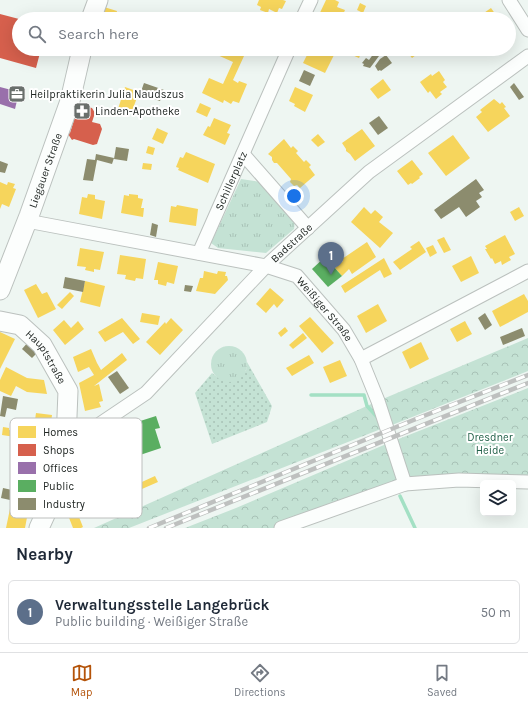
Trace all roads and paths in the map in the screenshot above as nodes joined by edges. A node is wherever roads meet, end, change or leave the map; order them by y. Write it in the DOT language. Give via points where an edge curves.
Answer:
graph roads {
  1 [pos="98,0"];
  2 [pos="311,0"];
  3 [pos="509,0"];
  4 [pos="94,12"];
  5 [pos="305,12"];
  6 [pos="528,30"];
  7 [pos="80,56"];
  8 [pos="286,56"];
  9 [pos="528,56"];
  10 [pos="243,154"];
  11 [pos="27,222"];
  12 [pos="308,228"];
  13 [pos="200,253"];
  14 [pos="266,266"];
  15 [pos="528,270"];
  16 [pos="0,290"];
  17 [pos="0,321"];
  18 [pos="361,360"];
  19 [pos="67,418"];
  20 [pos="109,418"];
  21 [pos="528,482"];
  22 [pos="405,484"];
  23 [pos="44,518"];
  24 [pos="39,528"];
  25 [pos="281,528"];
  1 -- 4 [label="main road"];
  2 -- 5 [label="street"];
  3 -- 6 [label="street"];
  7 -- 11 [label="main road, Liegauer Straße" via="70,101"];
  8 -- 10 [label="street"];
  9 -- 12 [label="street, Badstraße" via="369,172"];
  10 -- 12 [label="street, Schillerplatz"];
  10 -- 13 [label="street, Schillerplatz"];
  11 -- 13 [label="street, Weißiger Straße"];
  11 -- 16 [label="main road, Liegauer Straße"];
  12 -- 14 [label="street, Badstraße"];
  13 -- 14 [label="street, Weißiger Straße"];
  14 -- 18 [label="street, Weißiger Straße" via="297,276 344,330"];
  14 -- 20 [label="street, Badstraße" via="146,393"];
  15 -- 18 [label="street"];
  17 -- 19 [label="main road, Hauptstraße" via="20,325 42,345 68,392"];
  18 -- 22 [label="street, Weißiger Straße" via="378,400"];
  21 -- 22 [label="street" via="459,480"];
  22 -- 25 [label="street"];
  23 -- 24 [label="main road, Hauptstraße"];
}
